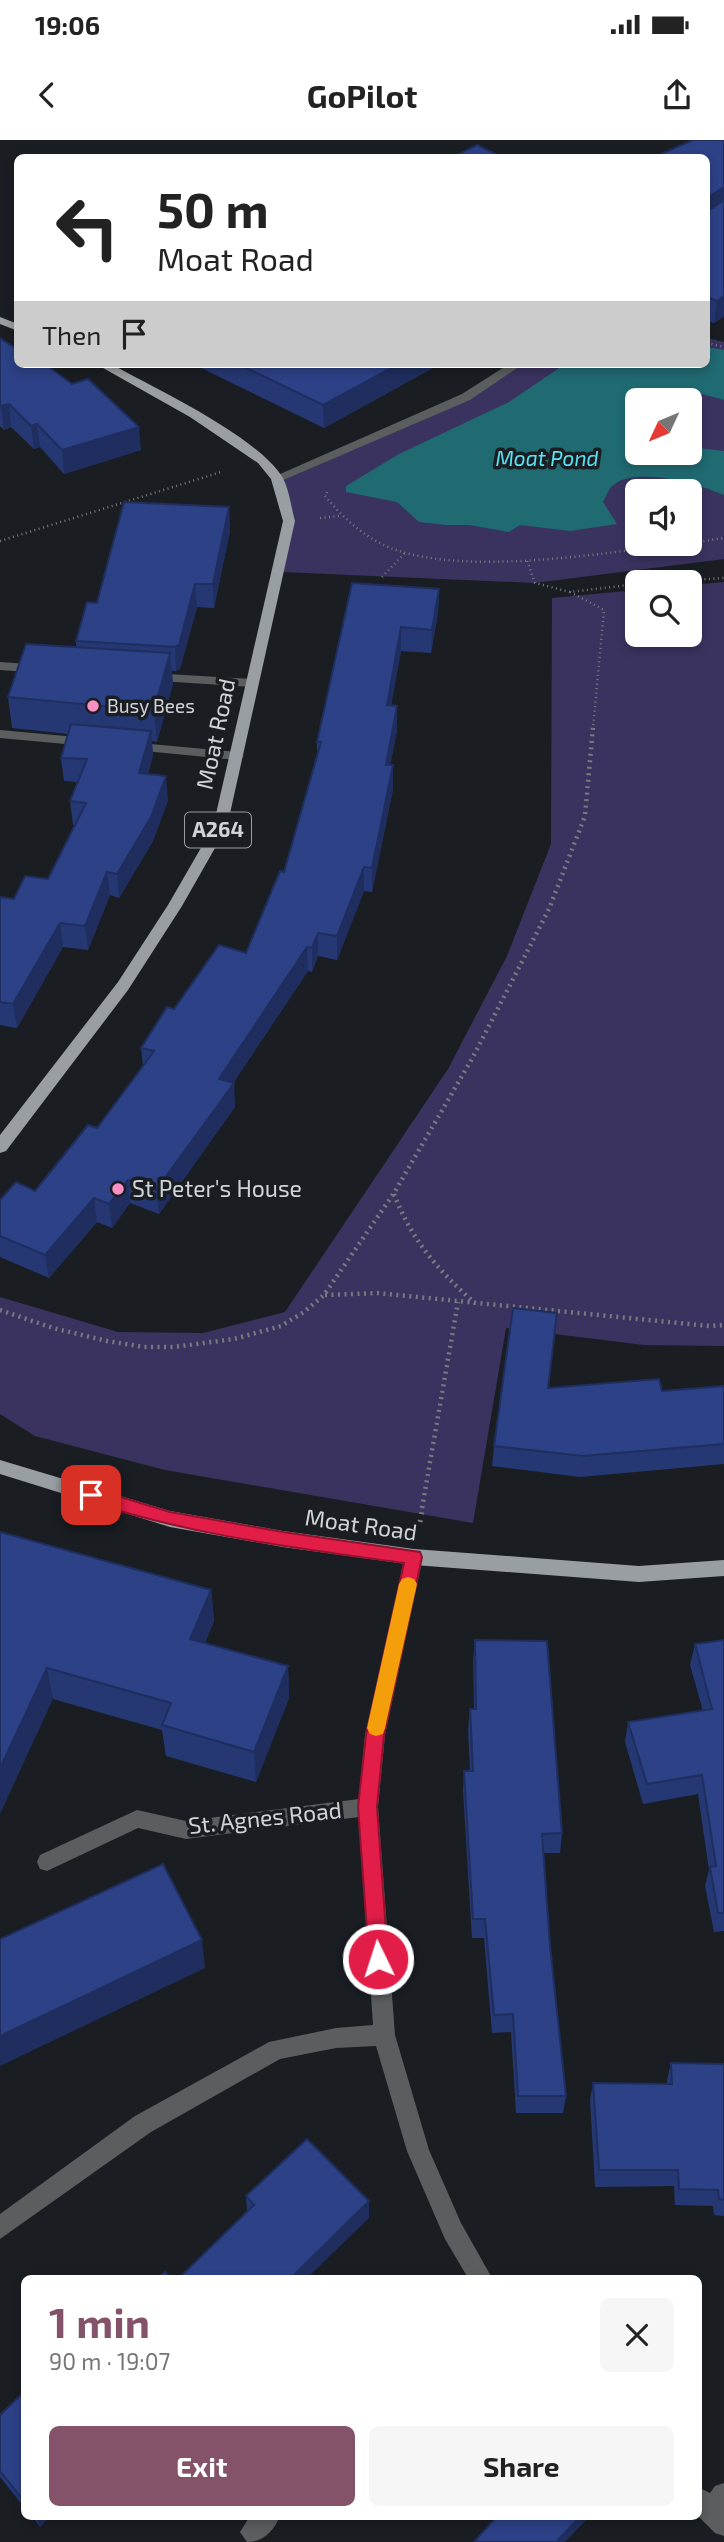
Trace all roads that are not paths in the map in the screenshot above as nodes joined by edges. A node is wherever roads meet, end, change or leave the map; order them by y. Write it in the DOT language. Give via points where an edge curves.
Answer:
graph roads {
  1 [pos="109,368"];
  2 [pos="511,368"];
  3 [pos="277,478"];
  4 [pos="0,666"];
  5 [pos="53,670"];
  6 [pos="133,675"];
  7 [pos="252,683"];
  8 [pos="0,734"];
  9 [pos="237,756"];
  10 [pos="0,1147"];
  11 [pos="0,1467"];
  12 [pos="414,1557"];
  13 [pos="724,1568"];
  14 [pos="368,1807"];
  15 [pos="47,1862"];
  16 [pos="383,2035"];
  17 [pos="0,2228"];
  18 [pos="479,2275"];
  1 -- 3 [label="main road, Moat Road / A264" via="194,414 262,460"];
  2 -- 3 [label="street" via="466,397"];
  3 -- 7 [label="main road, Moat Road / A264" via="289,521"];
  4 -- 5 [label="street"];
  6 -- 7 [label="street"];
  7 -- 9 [label="main road, Moat Road / A264"];
  8 -- 9 [label="street"];
  9 -- 10 [label="main road, Moat Road / A264" via="220,827 175,906 123,986"];
  11 -- 12 [label="main road, Moat Road" via="170,1518"];
  12 -- 13 [label="main road, Moat Road" via="639,1574"];
  12 -- 14 [label="street, St. Agnes Road" via="375,1735"];
  14 -- 15 [label="street, St. Agnes Road" via="186,1830 136,1819"];
  14 -- 16 [label="street, St. Agnes Road"];
  16 -- 17 [label="street" via="277,2049 143,2124"];
  16 -- 18 [label="street, St. Agnes Road" via="418,2151 453,2231"];
}
